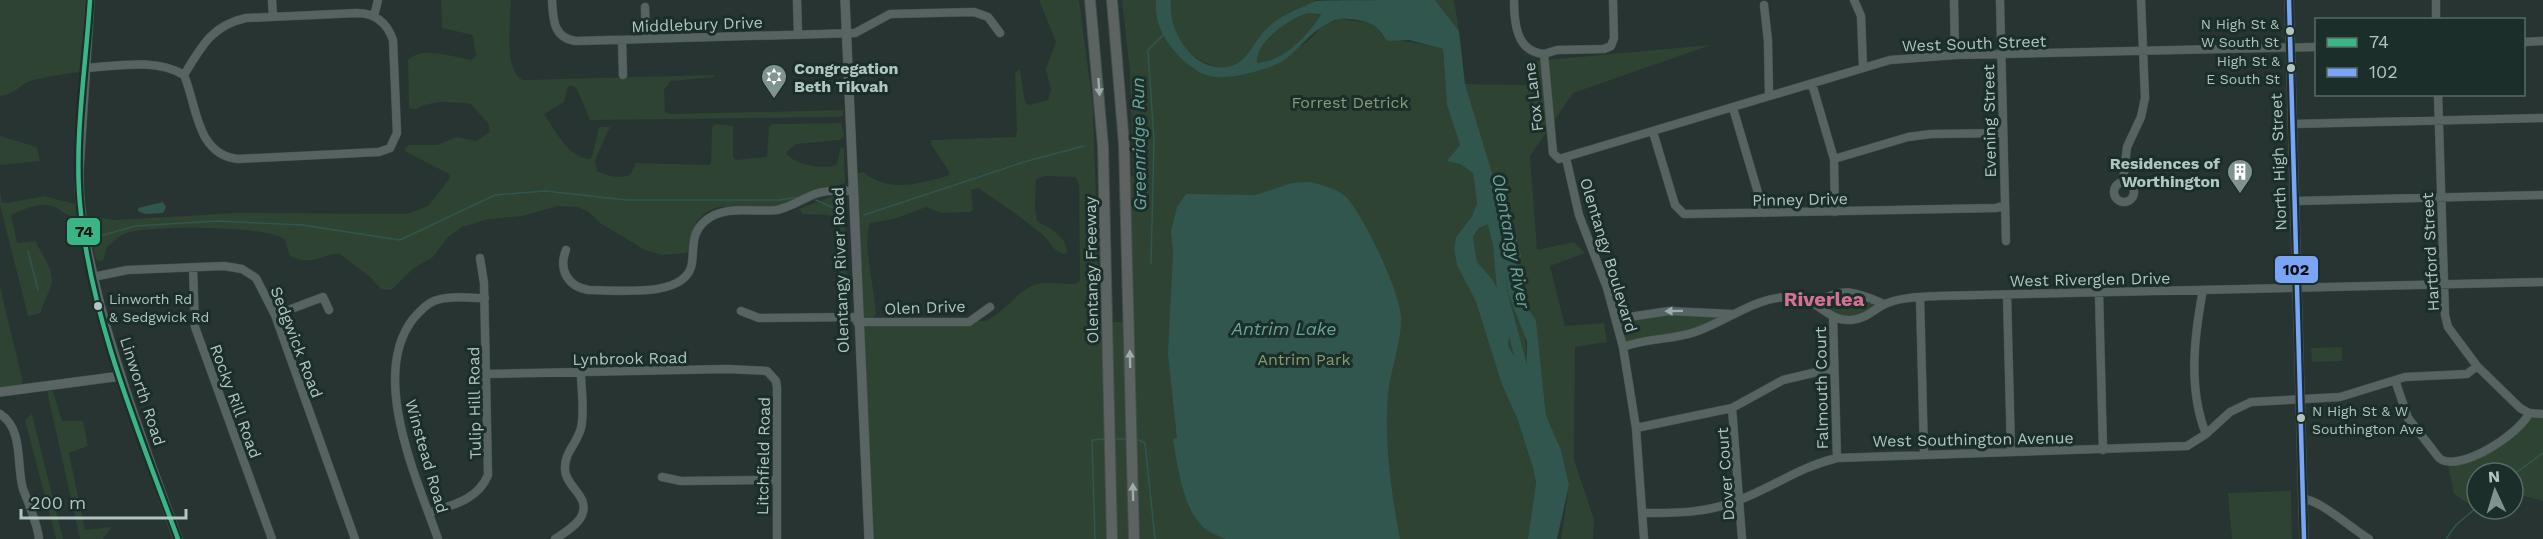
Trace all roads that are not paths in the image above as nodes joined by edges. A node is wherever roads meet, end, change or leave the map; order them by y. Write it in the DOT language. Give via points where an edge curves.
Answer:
graph roads {
  1 [pos="90,0"];
  2 [pos="272,0"];
  3 [pos="378,0"];
  4 [pos="552,0"];
  5 [pos="797,0"];
  6 [pos="845,0"];
  7 [pos="1084,0"];
  8 [pos="1090,0"];
  9 [pos="1114,0"];
  10 [pos="1514,0"];
  11 [pos="1613,0"];
  12 [pos="1854,0"];
  13 [pos="1954,0"];
  14 [pos="2000,0"];
  15 [pos="2141,0"];
  16 [pos="2289,0"];
  17 [pos="2436,0"];
  18 [pos="1764,5"];
  19 [pos="645,7"];
  20 [pos="374,16"];
  21 [pos="273,17"];
  22 [pos="2436,18"];
  23 [pos="1094,29"];
  24 [pos="846,33"];
  25 [pos="1000,33"];
  26 [pos="798,34"];
  27 [pos="646,39"];
  28 [pos="622,40"];
  29 [pos="2543,41"];
  30 [pos="2525,42"];
  31 [pos="2290,47"];
  32 [pos="2315,47"];
  33 [pos="2142,51"];
  34 [pos="1544,54"];
  35 [pos="2001,54"];
  36 [pos="1955,56"];
  37 [pos="1863,67"];
  38 [pos="85,68"];
  39 [pos="184,75"];
  40 [pos="623,75"];
  41 [pos="1812,84"];
  42 [pos="1769,96"];
  43 [pos="2438,96"];
  44 [pos="1732,108"];
  45 [pos="2543,118"];
  46 [pos="2439,121"];
  47 [pos="2292,124"];
  48 [pos="1653,132"];
  49 [pos="2003,133"];
  50 [pos="1566,158"];
  51 [pos="1834,159"];
  52 [pos="2123,182"];
  53 [pos="852,190"];
  54 [pos="2543,195"];
  55 [pos="2441,197"];
  56 [pos="2295,201"];
  57 [pos="2005,205"];
  58 [pos="1835,212"];
  59 [pos="1764,213"];
  60 [pos="2006,241"];
  61 [pos="566,250"];
  62 [pos="480,258"];
  63 [pos="193,268"];
  64 [pos="93,277"];
  65 [pos="2543,282"];
  66 [pos="2443,284"];
  67 [pos="2297,288"];
  68 [pos="2203,290"];
  69 [pos="2099,293"];
  70 [pos="2007,295"];
  71 [pos="1920,297"];
  72 [pos="485,298"];
  73 [pos="1818,304"];
  74 [pos="1884,304"];
  75 [pos="990,307"];
  76 [pos="329,310"];
  77 [pos="741,311"];
  78 [pos="1732,314"];
  79 [pos="275,315"];
  80 [pos="1833,318"];
  81 [pos="857,319"];
  82 [pos="1616,319"];
  83 [pos="1623,347"];
  84 [pos="2477,366"];
  85 [pos="1834,368"];
  86 [pos="581,372"];
  87 [pos="487,374"];
  88 [pos="772,374"];
  89 [pos="121,376"];
  90 [pos="2395,380"];
  91 [pos="0,392"];
  92 [pos="2300,400"];
  93 [pos="1732,408"];
  94 [pos="2529,413"];
  95 [pos="0,414"];
  96 [pos="2543,414"];
  97 [pos="1636,428"];
  98 [pos="2206,434"];
  99 [pos="2103,450"];
  100 [pos="2011,452"];
  101 [pos="1924,454"];
  102 [pos="1836,458"];
  103 [pos="662,477"];
  104 [pos="776,480"];
  105 [pos="2303,499"];
  106 [pos="1741,500"];
  107 [pos="429,513"];
  108 [pos="1644,513"];
  109 [pos="38,538"];
  110 [pos="178,539"];
  111 [pos="272,539"];
  112 [pos="355,539"];
  113 [pos="438,539"];
  114 [pos="555,539"];
  115 [pos="777,539"];
  116 [pos="869,539"];
  117 [pos="1112,539"];
  118 [pos="1134,539"];
  119 [pos="1644,539"];
  120 [pos="1742,539"];
  121 [pos="2304,539"];
  122 [pos="2369,539"];
  1 -- 38 [label="main road, Linworth Road"];
  2 -- 21 [label="street"];
  3 -- 20 [label="street"];
  4 -- 28 [label="street, Middlebury Drive" via="555,27 561,35 572,41"];
  5 -- 26 [label="street"];
  6 -- 24 [label="main road, Olentangy River Road"];
  7 -- 23 [label="highway"];
  8 -- 23 [label="highway, Olentangy Freeway"];
  118 -- 9 [label="highway, one-way" via="1124,144"];
  10 -- 34 [label="street, Fox Lane" via="1517,36 1532,51"];
  11 -- 34 [label="street" via="1611,45 1604,49 1553,50"];
  12 -- 37 [label="street" via="1861,16"];
  13 -- 36 [label="street"];
  14 -- 35 [label="street, Evening Street"];
  15 -- 33 [label="street"];
  16 -- 31 [label="main road, North High Street"];
  17 -- 22 [label="street"];
  18 -- 42 [label="street"];
  19 -- 27 [label="street"];
  20 -- 21 [label="street" via="362,13"];
  20 -- 39 [label="street" via="389,30 393,45 397,133 393,146 381,151 238,159 221,156 204,137"];
  21 -- 39 [label="street" via="231,21 217,29"];
  23 -- 117 [label="highway, Olentangy Freeway, one-way" via="1103,146"];
  24 -- 25 [label="street, Middlebury Drive" via="863,30 890,14 974,12 988,16"];
  24 -- 26 [label="street, Middlebury Drive"];
  24 -- 53 [label="main road, Olentangy River Road"];
  26 -- 27 [label="street, Middlebury Drive"];
  27 -- 28 [label="street, Middlebury Drive"];
  28 -- 40 [label="street"];
  29 -- 30 [label="street"];
  31 -- 32 [label="street, West South Street"];
  31 -- 33 [label="street, West South Street"];
  31 -- 47 [label="main road, North High Street"];
  33 -- 35 [label="street, West South Street"];
  33 -- 52 [label="street" via="2145,98 2127,147"];
  34 -- 50 [label="street, Fox Lane" via="1553,153 1559,159"];
  35 -- 36 [label="street, West South Street"];
  35 -- 49 [label="street, Evening Street"];
  36 -- 37 [label="street, West South Street" via="1914,57"];
  37 -- 41 [label="street, West South Street"];
  38 -- 39 [label="street" via="159,65"];
  38 -- 64 [label="main road, Linworth Road" via="78,196"];
  41 -- 42 [label="street, West South Street"];
  41 -- 51 [label="street"];
  42 -- 44 [label="street, West South Street"];
  43 -- 46 [label="street, Hartford Street"];
  44 -- 48 [label="street, West South Street"];
  44 -- 59 [label="street"];
  45 -- 46 [label="street"];
  46 -- 47 [label="street"];
  46 -- 55 [label="street, Hartford Street"];
  47 -- 56 [label="main road, North High Street"];
  48 -- 50 [label="street, West South Street"];
  48 -- 59 [label="street, Pinney Drive" via="1679,210 1691,215"];
  49 -- 51 [label="street" via="1908,137"];
  49 -- 57 [label="street, Evening Street"];
  50 -- 82 [label="street, Olentangy Boulevard" via="1581,224"];
  51 -- 58 [label="street"];
  53 -- 61 [label="street" via="815,194 786,208 727,211 711,217 694,237 688,274 668,288 578,288 564,273"];
  53 -- 81 [label="main road, Olentangy River Road"];
  54 -- 55 [label="street"];
  55 -- 56 [label="street"];
  55 -- 66 [label="street, Hartford Street"];
  56 -- 67 [label="main road, North High Street"];
  57 -- 58 [label="street, Pinney Drive"];
  57 -- 60 [label="street, Evening Street"];
  58 -- 59 [label="street, Pinney Drive"];
  62 -- 72 [label="street, Tulip Hill Road"];
  63 -- 64 [label="street, Sedgwick Road" via="127,270"];
  63 -- 79 [label="street, Sedgwick Road" via="233,267 250,273 262,285"];
  63 -- 111 [label="street, Rocky Rill Road" via="195,327"];
  64 -- 89 [label="main road, Linworth Road"];
  65 -- 66 [label="street, West Riverglen Drive"];
  66 -- 67 [label="street, West Riverglen Drive"];
  66 -- 84 [label="street, Hartford Street" via="2448,327"];
  67 -- 68 [label="street, West Riverglen Drive"];
  67 -- 92 [label="main road, North High Street"];
  68 -- 69 [label="street, West Riverglen Drive"];
  68 -- 98 [label="street" via="2195,362 2198,404"];
  69 -- 70 [label="street, West Riverglen Drive"];
  69 -- 99 [label="street"];
  70 -- 71 [label="street, West Riverglen Drive"];
  70 -- 100 [label="street"];
  71 -- 74 [label="street, West Riverglen Drive"];
  71 -- 101 [label="street"];
  72 -- 87 [label="street, Tulip Hill Road"];
  72 -- 107 [label="street, Winstead Road" via="441,299 428,304 410,323 398,346 395,388"];
  73 -- 74 [label="street" via="1836,292 1848,291"];
  73 -- 78 [label="street" via="1796,297 1778,297"];
  73 -- 80 [label="street"];
  74 -- 80 [label="street, West Riverglen Drive" via="1859,320"];
  75 -- 81 [label="street, Olen Drive" via="969,322"];
  76 -- 79 [label="street" via="323,297"];
  77 -- 81 [label="street, Olen Drive" via="759,318"];
  78 -- 82 [label="street, one-way" via="1669,310"];
  78 -- 83 [label="street" via="1694,333"];
  79 -- 112 [label="street, Sedgwick Road"];
  80 -- 85 [label="street, Falmouth Court"];
  81 -- 116 [label="main road, Olentangy River Road"];
  82 -- 83 [label="street, Olentangy Boulevard"];
  83 -- 97 [label="street, Olentangy Boulevard"];
  84 -- 90 [label="street, West Southington Avenue" via="2467,374"];
  84 -- 94 [label="street, Hartford Street"];
  85 -- 93 [label="street" via="1783,381"];
  85 -- 102 [label="street, Falmouth Court"];
  86 -- 87 [label="street, Lynbrook Road"];
  86 -- 88 [label="street, Lynbrook Road" via="761,369"];
  86 -- 114 [label="street" via="582,425 566,457 565,472 583,500 584,511 579,520"];
  87 -- 107 [label="street, Tulip Hill Road" via="489,465 484,484 470,498"];
  88 -- 104 [label="street, Litchfield Road" via="777,388"];
  89 -- 91 [label="main road"];
  89 -- 110 [label="main road, Linworth Road"];
  90 -- 92 [label="street, West Southington Avenue" via="2351,395"];
  90 -- 94 [label="street" via="2408,418 2443,461 2460,461 2496,443 2523,424"];
  92 -- 98 [label="street, West Southington Avenue" via="2240,406"];
  92 -- 105 [label="main road, North High Street"];
  93 -- 97 [label="street"];
  93 -- 106 [label="street, Dover Court"];
  94 -- 96 [label="street"];
  95 -- 109 [label="street" via="8,420 17,442 23,486"];
  97 -- 108 [label="street, Olentangy Boulevard"];
  98 -- 99 [label="street, West Southington Avenue" via="2187,446"];
  99 -- 100 [label="street, West Southington Avenue"];
  100 -- 101 [label="street, West Southington Avenue"];
  101 -- 102 [label="street, West Southington Avenue"];
  102 -- 106 [label="street, West Southington Avenue" via="1794,471"];
  103 -- 104 [label="street" via="681,482"];
  104 -- 115 [label="street, Litchfield Road"];
  105 -- 121 [label="main road, North High Street"];
  105 -- 122 [label="street" via="2318,502"];
  106 -- 108 [label="street, West Southington Avenue" via="1691,512"];
  106 -- 120 [label="street, Dover Court"];
  107 -- 113 [label="street, Winstead Road"];
  108 -- 119 [label="street, Olentangy Boulevard"];
}
